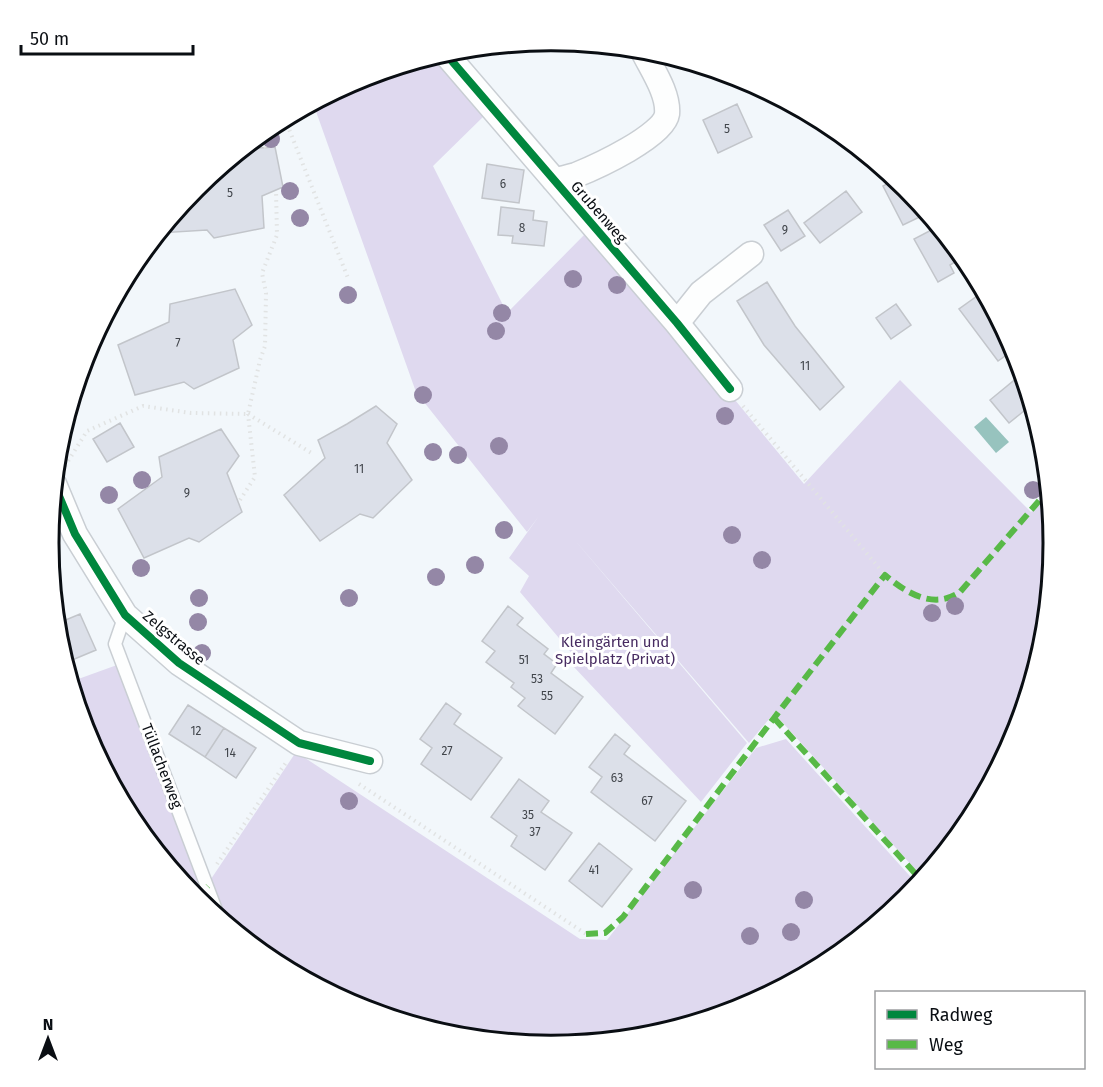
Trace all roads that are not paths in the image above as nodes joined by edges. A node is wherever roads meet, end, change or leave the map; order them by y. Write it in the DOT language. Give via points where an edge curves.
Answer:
graph roads {
  1 [pos="647,60"];
  2 [pos="453,61"];
  3 [pos="554,180"];
  4 [pos="751,254"];
  5 [pos="677,322"];
  6 [pos="730,389"];
  7 [pos="62,493"];
  8 [pos="125,615"];
  9 [pos="370,760"];
  10 [pos="213,901"];
  1 -- 3 [label="street" via="666,102 667,117 656,131 618,155 576,175"];
  2 -- 3 [label="street, Grubenweg"];
  3 -- 5 [label="street, Grubenweg"];
  4 -- 5 [label="street" via="701,293"];
  5 -- 6 [label="street, Grubenweg"];
  7 -- 8 [label="street, Zelgstrasse" via="75,534"];
  8 -- 9 [label="street, Zelgstrasse" via="179,663 299,743"];
  8 -- 10 [label="lane, Tüllacherweg" via="115,644"];
}
